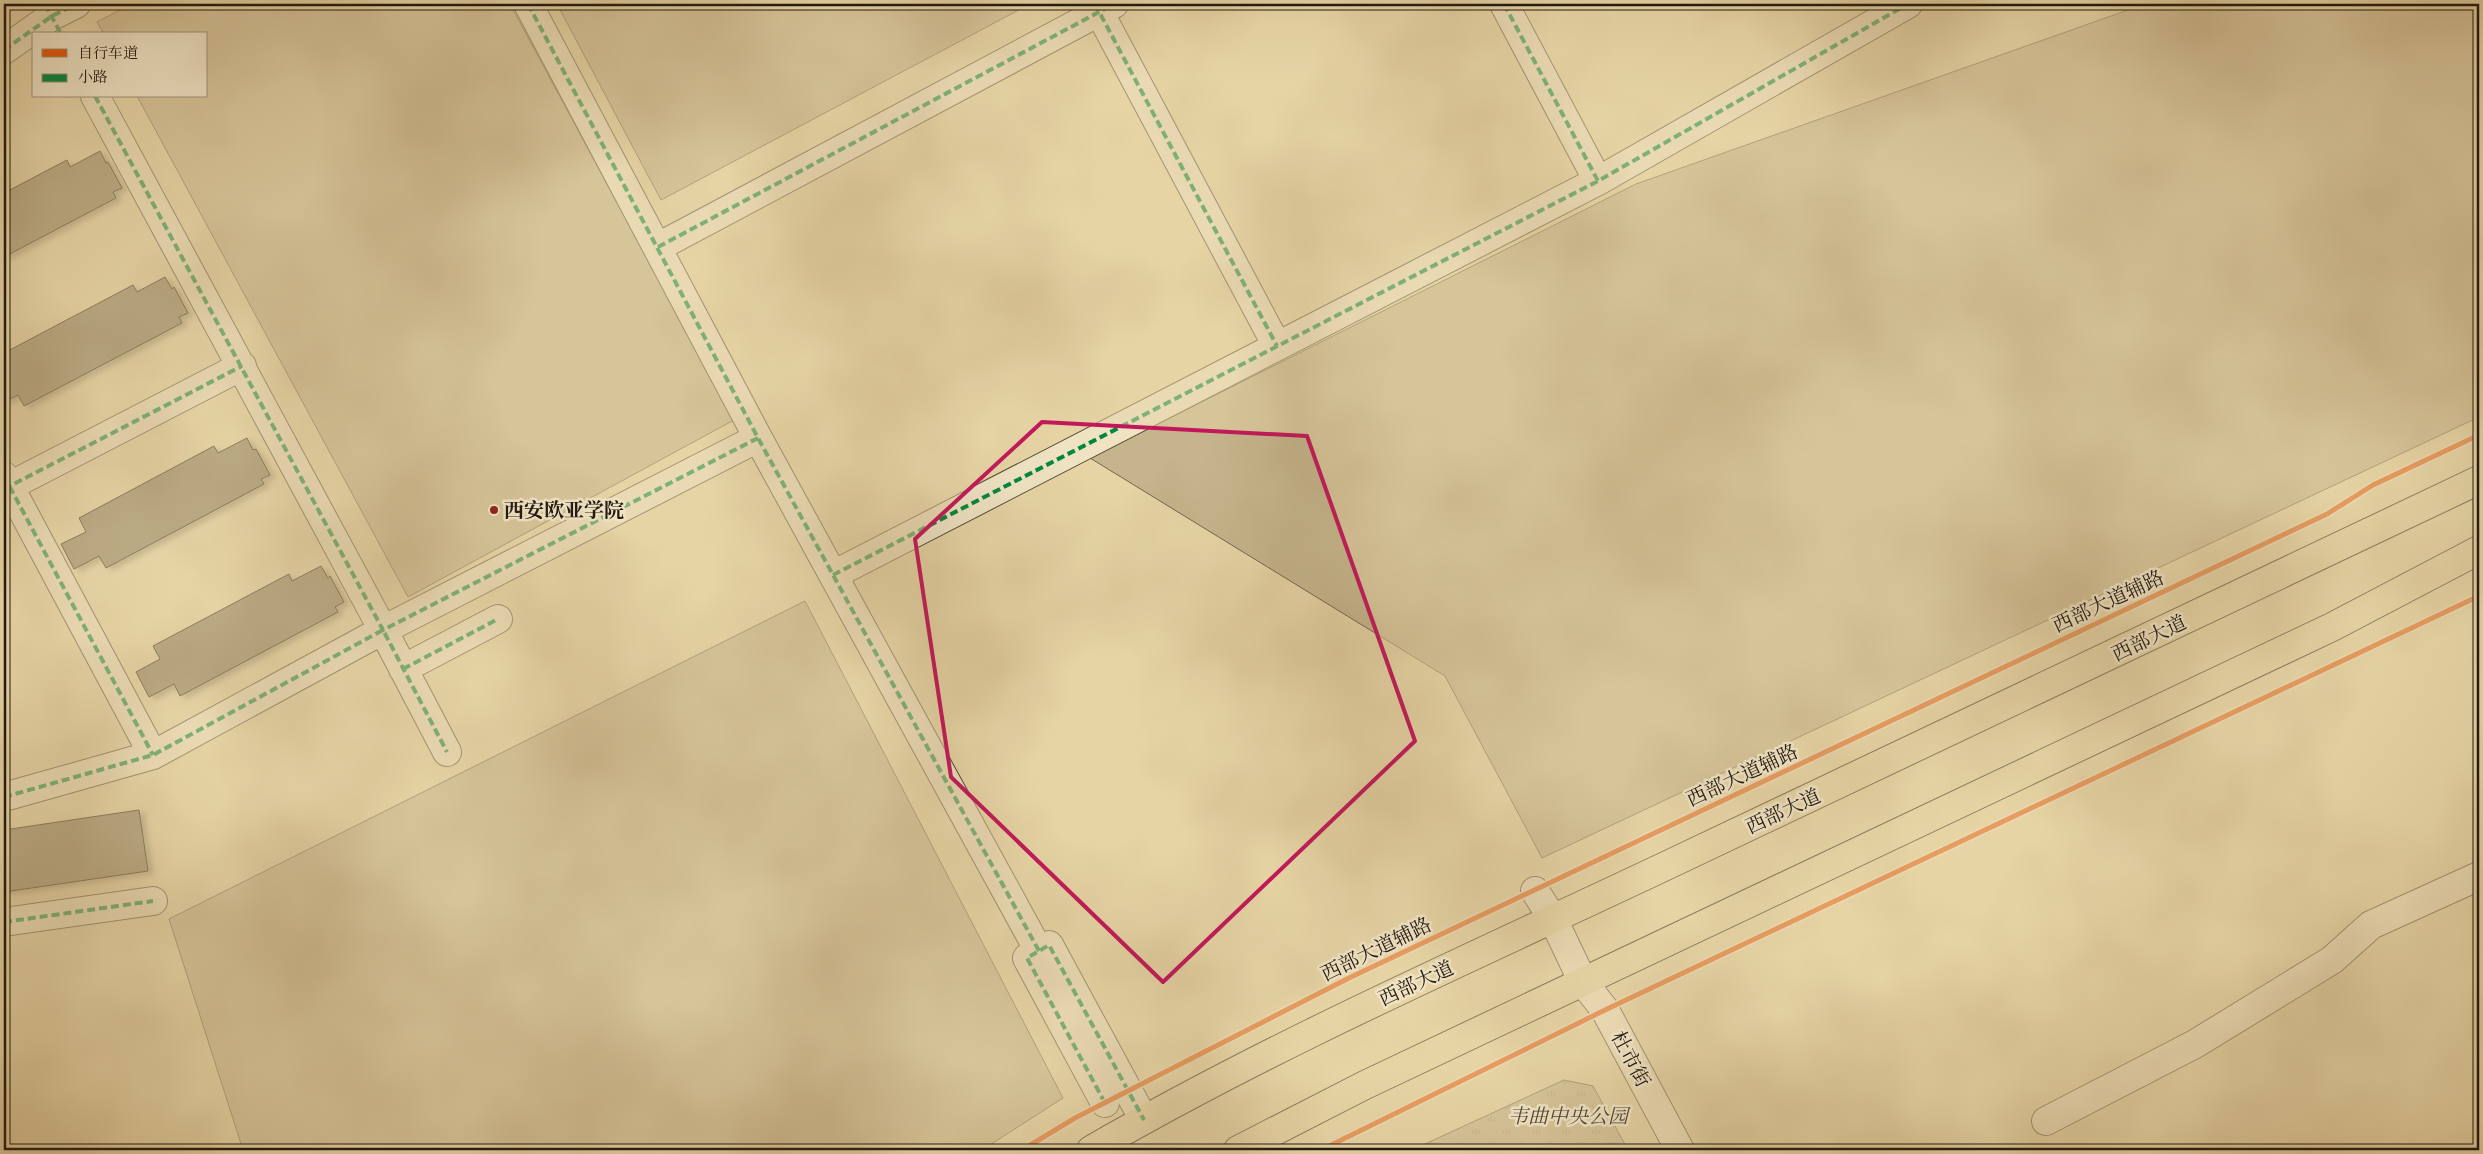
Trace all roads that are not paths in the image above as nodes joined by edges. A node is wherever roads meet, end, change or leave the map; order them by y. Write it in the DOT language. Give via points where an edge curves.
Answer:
graph roads {
  1 [pos="76,4"];
  2 [pos="528,4"];
  3 [pos="1504,4"];
  4 [pos="1908,4"];
  5 [pos="1102,6"];
  6 [pos="53,18"];
  7 [pos="4,50"];
  8 [pos="96,98"];
  9 [pos="1598,181"];
  10 [pos="658,246"];
  11 [pos="1277,346"];
  12 [pos="242,366"];
  13 [pos="758,438"];
  14 [pos="2479,480"];
  15 [pos="6,484"];
  16 [pos="2479,550"];
  17 [pos="833,575"];
  18 [pos="498,619"];
  19 [pos="383,630"];
  20 [pos="403,669"];
  21 [pos="446,752"];
  22 [pos="153,755"];
  23 [pos="4,797"];
  24 [pos="2479,876"];
  25 [pos="1535,891"];
  26 [pos="153,901"];
  27 [pos="1553,919"];
  28 [pos="4,922"];
  29 [pos="1039,951"];
  30 [pos="1583,982"];
  31 [pos="1106,1103"];
  32 [pos="1144,1120"];
  33 [pos="2046,1121"];
  34 [pos="1091,1150"];
  35 [pos="1238,1150"];
  36 [pos="1680,1150"];
  1 -- 6 [label="street"];
  2 -- 10 [label="street"];
  3 -- 9 [label="street"];
  4 -- 9 [label="street"];
  5 -- 10 [label="street"];
  5 -- 11 [label="street"];
  6 -- 7 [label="street"];
  8 -- 12 [label="street"];
  9 -- 11 [label="street"];
  10 -- 13 [label="street"];
  11 -- 17 [label="street"];
  12 -- 15 [label="street"];
  12 -- 19 [label="street"];
  13 -- 17 [label="street"];
  13 -- 19 [label="street"];
  14 -- 27 [label="main road, 西部大道"];
  15 -- 22 [label="street"];
  16 -- 30 [label="main road" via="2323,632"];
  17 -- 29 [label="street"];
  18 -- 20 [label="street"];
  19 -- 20 [label="street"];
  19 -- 22 [label="street"];
  20 -- 21 [label="street"];
  22 -- 23 [label="street"];
  24 -- 33 [label="street" via="2371,925 2332,960 2195,1044"];
  25 -- 27 [label="street, 杜市街"];
  26 -- 28 [label="street"];
  27 -- 30 [label="street, 杜市街"];
  27 -- 32 [label="main road, 西部大道" via="1308,1033"];
  29 -- 31 [label="street" via="1026,958"];
  29 -- 32 [label="street" via="1049,945"];
  30 -- 35 [label="main road" via="1365,1085"];
  30 -- 36 [label="street, 杜市街" via="1605,1010"];
  32 -- 34 [label="main road, 西部大道"];
}
